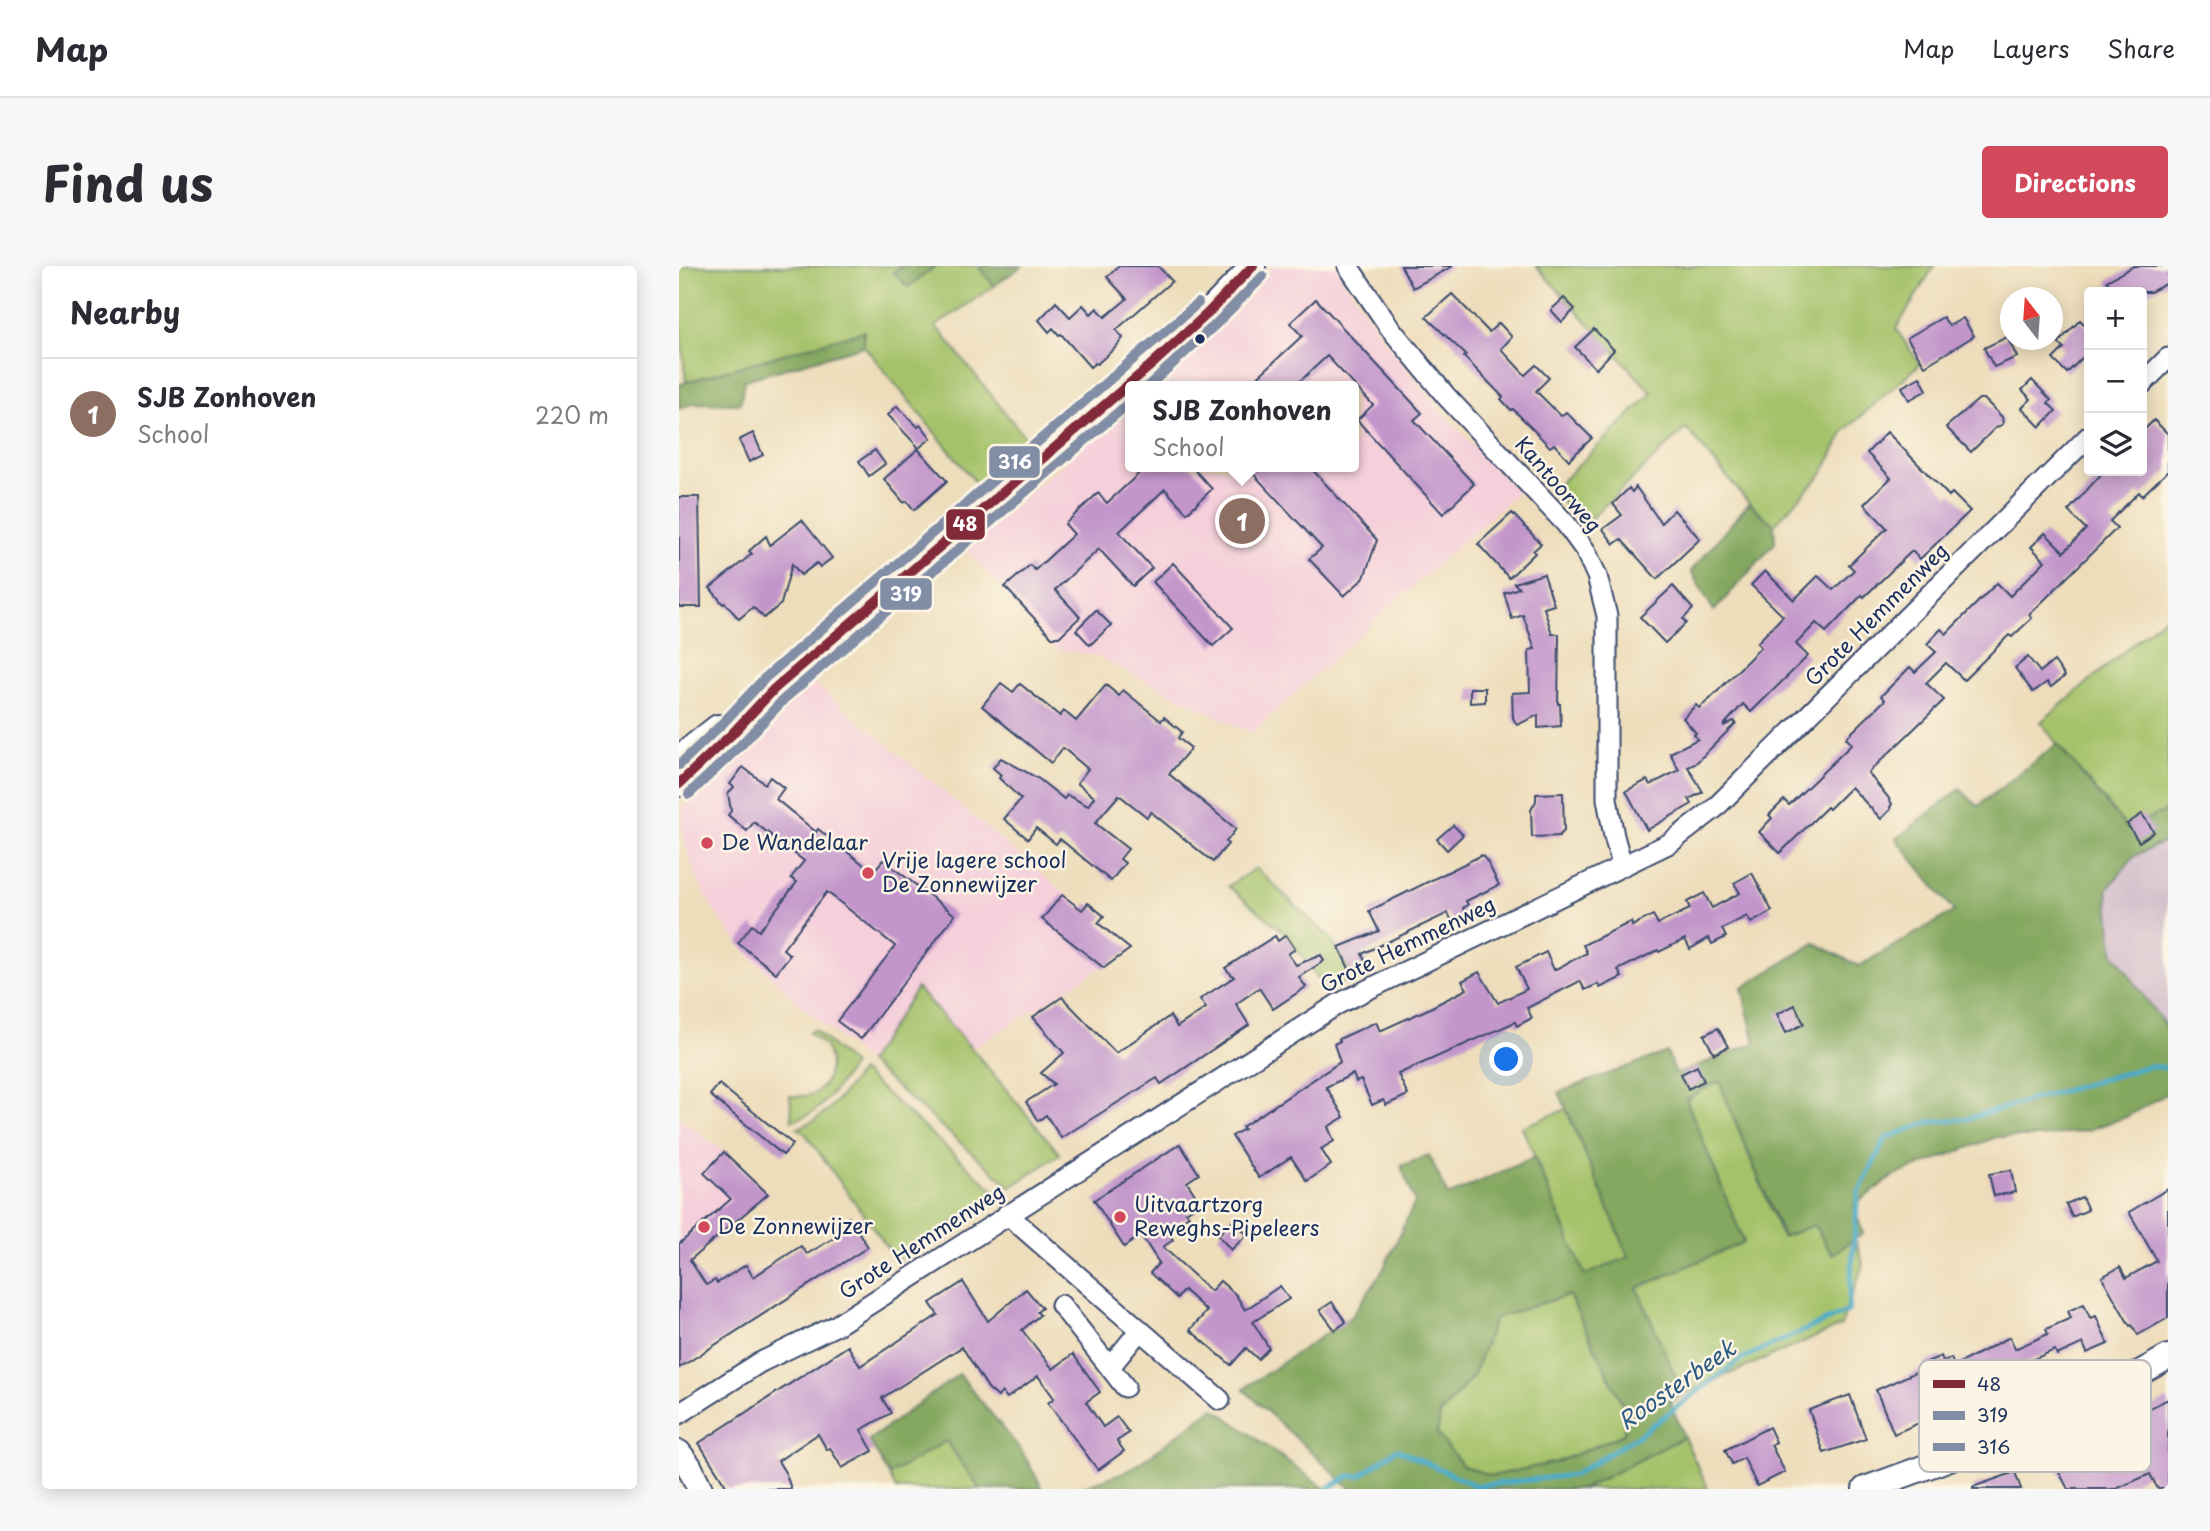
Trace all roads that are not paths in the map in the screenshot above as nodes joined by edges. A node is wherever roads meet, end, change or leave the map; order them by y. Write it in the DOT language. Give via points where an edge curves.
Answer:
graph roads {
  1 [pos="1252,266"];
  2 [pos="1347,266"];
  3 [pos="2168,358"];
  4 [pos="2147,379"];
  5 [pos="1133,381"];
  6 [pos="1125,387"];
  7 [pos="2084,441"];
  8 [pos="774,689"];
  9 [pos="679,758"];
  10 [pos="679,784"];
  11 [pos="1622,865"];
  12 [pos="1007,1214"];
  13 [pos="1061,1305"];
  14 [pos="1140,1330"];
  15 [pos="2168,1357"];
  16 [pos="2151,1366"];
  17 [pos="1110,1367"];
  18 [pos="1125,1387"];
  19 [pos="1220,1400"];
  20 [pos="679,1414"];
  21 [pos="679,1453"];
  22 [pos="1919,1470"];
  23 [pos="700,1489"];
  24 [pos="1865,1489"];
  1 -- 5 [label="street"];
  2 -- 11 [label="street, Kantoorweg" via="1446,396 1566,524 1597,576 1607,616 1607,799"];
  3 -- 4 [label="street"];
  6 -- 8 [label="street"];
  7 -- 11 [label="street, Grote Hemmenweg" via="1714,809 1670,843"];
  8 -- 9 [label="street"];
  8 -- 10 [label="street"];
  11 -- 12 [label="street, Grote Hemmenweg" via="1338,1004"];
  12 -- 14 [label="street"];
  12 -- 20 [label="street, Grote Hemmenweg" via="837,1325 759,1363"];
  13 -- 17 [label="street"];
  14 -- 17 [label="street"];
  14 -- 19 [label="street"];
  15 -- 16 [label="street"];
  17 -- 18 [label="street"];
  21 -- 23 [label="street"];
  22 -- 24 [label="street"];
}
